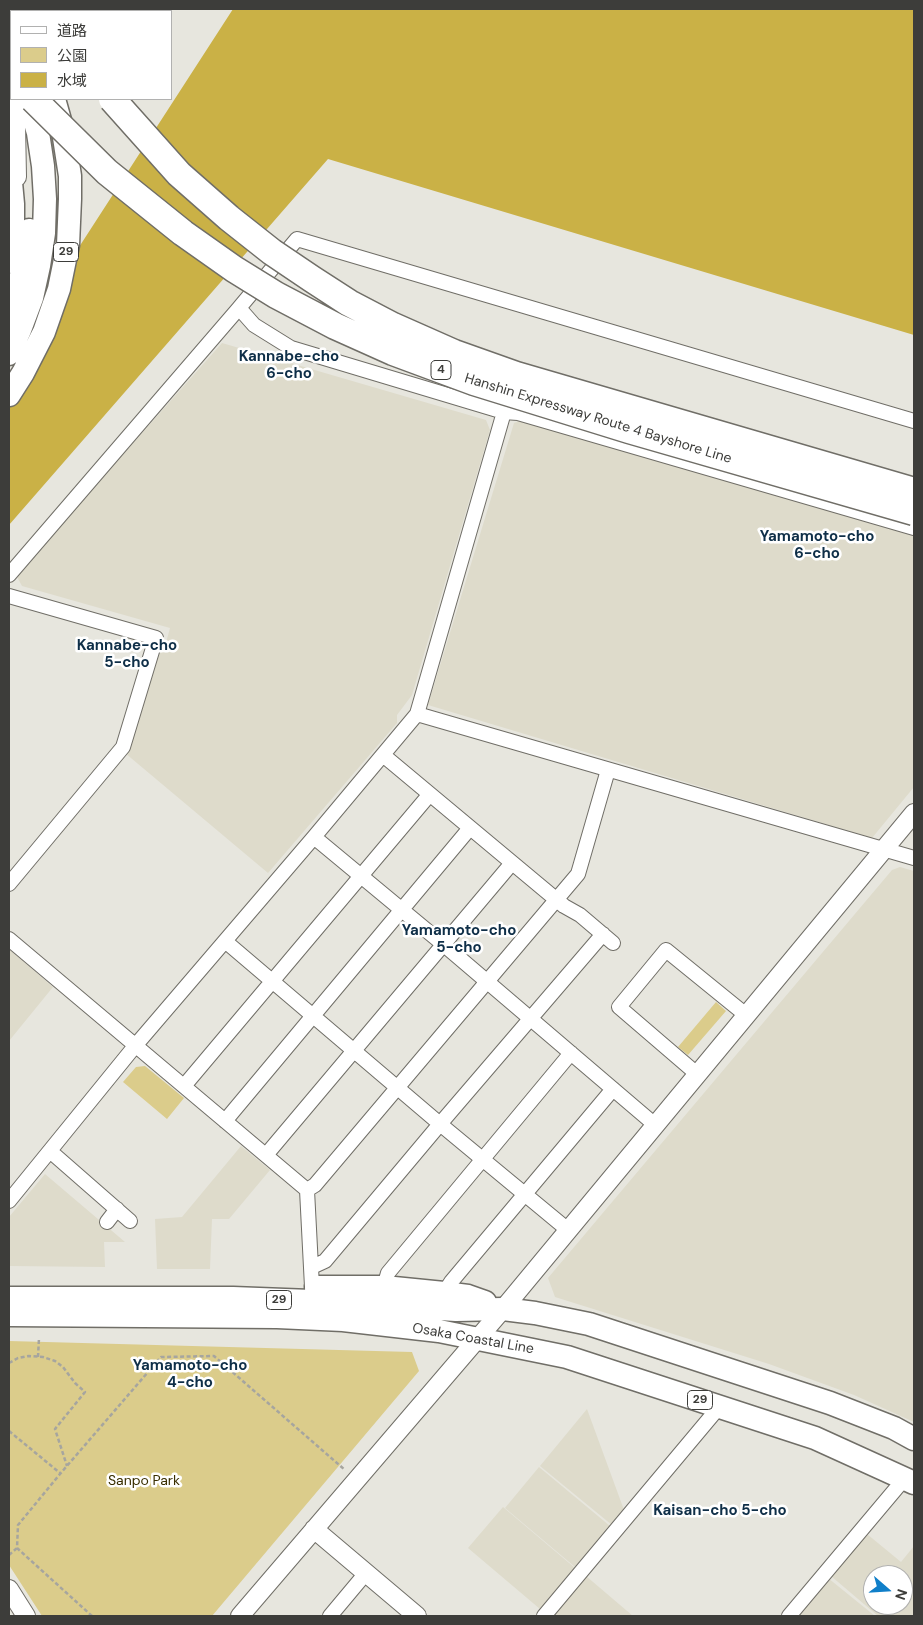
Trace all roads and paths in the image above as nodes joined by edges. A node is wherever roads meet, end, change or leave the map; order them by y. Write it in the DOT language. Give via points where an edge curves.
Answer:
graph roads {
  1 [pos="18,100"];
  2 [pos="28,100"];
  3 [pos="28,100"];
  4 [pos="34,100"];
  5 [pos="54,100"];
  6 [pos="113,100"];
  7 [pos="9,161"];
  8 [pos="9,254"];
  9 [pos="239,308"];
  10 [pos="9,315"];
  11 [pos="9,354"];
  12 [pos="9,395"];
  13 [pos="504,412"];
  14 [pos="914,421"];
  15 [pos="914,491"];
  16 [pos="914,512"];
  17 [pos="914,528"];
  18 [pos="9,575"];
  19 [pos="9,596"];
  20 [pos="418,714"];
  21 [pos="382,755"];
  22 [pos="608,770"];
  23 [pos="430,794"];
  24 [pos="914,813"];
  25 [pos="470,828"];
  26 [pos="314,837"];
  27 [pos="884,849"];
  28 [pos="914,858"];
  29 [pos="512,863"];
  30 [pos="361,876"];
  31 [pos="9,884"];
  32 [pos="556,899"];
  33 [pos="401,910"];
  34 [pos="9,939"];
  35 [pos="225,941"];
  36 [pos="443,944"];
  37 [pos="272,981"];
  38 [pos="486,981"];
  39 [pos="313,1016"];
  40 [pos="746,1016"];
  41 [pos="530,1019"];
  42 [pos="135,1046"];
  43 [pos="354,1050"];
  44 [pos="571,1053"];
  45 [pos="698,1074"];
  46 [pos="184,1086"];
  47 [pos="397,1087"];
  48 [pos="613,1089"];
  49 [pos="225,1121"];
  50 [pos="440,1124"];
  51 [pos="654,1124"];
  52 [pos="50,1152"];
  53 [pos="266,1155"];
  54 [pos="482,1159"];
  55 [pos="307,1190"];
  56 [pos="524,1194"];
  57 [pos="9,1201"];
  58 [pos="117,1209"];
  59 [pos="130,1221"];
  60 [pos="107,1222"];
  61 [pos="568,1230"];
  62 [pos="312,1277"];
  63 [pos="9,1282"];
  64 [pos="384,1288"];
  65 [pos="444,1293"];
  66 [pos="9,1298"];
  67 [pos="55,1307"];
  68 [pos="503,1309"];
  69 [pos="9,1315"];
  70 [pos="9,1327"];
  71 [pos="412,1328"];
  72 [pos="39,1338"];
  73 [pos="478,1338"];
  74 [pos="38,1357"];
  75 [pos="9,1363"];
  76 [pos="720,1406"];
  77 [pos="9,1431"];
  78 [pos="914,1439"];
  79 [pos="66,1466"];
  80 [pos="345,1470"];
  81 [pos="60,1474"];
  82 [pos="909,1480"];
  83 [pos="314,1529"];
  84 [pos="17,1548"];
  85 [pos="9,1555"];
  86 [pos="366,1573"];
  87 [pos="9,1589"];
  88 [pos="407,1613"];
  89 [pos="26,1616"];
  90 [pos="92,1616"];
  91 [pos="240,1616"];
  92 [pos="330,1616"];
  93 [pos="544,1616"];
  94 [pos="789,1616"];
  1 -- 8 [label="street" via="17,198"];
  2 -- 10 [label="main road" via="30,219 24,264"];
  3 -- 11 [label="main road, 29" via="43,166 44,233 32,298"];
  4 -- 16 [label="highway, Hanshin Expressway Route 4 Bayshore Line / 4, bridge" via="107,172 176,228 234,269 334,326 474,382"];
  5 -- 12 [label="main road, 29, bridge" via="70,176 68,244 59,289 44,332"];
  6 -- 15 [label="highway, Hanshin Expressway Route 4 Bayshore Line / 4, bridge" via="180,174 229,218 318,284 393,326 454,353 516,375"];
  7 -- 8 [label="main road" via="13,226"];
  9 -- 13 [label="street" via="254,326 291,348"];
  9 -- 14 [label="street" via="297,239"];
  9 -- 18 [label="street"];
  13 -- 17 [label="street" via="518,413"];
  13 -- 20 [label="street"];
  19 -- 31 [label="street" via="156,638 123,747"];
  20 -- 21 [label="street"];
  20 -- 22 [label="street"];
  21 -- 23 [label="street"];
  21 -- 26 [label="street"];
  22 -- 27 [label="street"];
  22 -- 32 [label="street" via="578,874"];
  23 -- 25 [label="street"];
  23 -- 30 [label="street"];
  24 -- 27 [label="street"];
  25 -- 29 [label="street"];
  25 -- 33 [label="street"];
  26 -- 30 [label="street"];
  26 -- 35 [label="street"];
  27 -- 28 [label="street"];
  27 -- 40 [label="street"];
  29 -- 32 [label="street"];
  29 -- 36 [label="street"];
  30 -- 33 [label="street"];
  30 -- 37 [label="street"];
  32 -- 38 [label="street"];
  32 -- 41 [label="street" via="608,939"];
  33 -- 36 [label="street"];
  33 -- 39 [label="street"];
  34 -- 42 [label="street"];
  35 -- 37 [label="street"];
  35 -- 42 [label="street"];
  36 -- 38 [label="street"];
  36 -- 43 [label="street"];
  37 -- 39 [label="street"];
  37 -- 46 [label="street"];
  38 -- 41 [label="street"];
  38 -- 47 [label="street"];
  39 -- 43 [label="street"];
  39 -- 49 [label="street"];
  40 -- 45 [label="street"];
  40 -- 45 [label="street" via="666,950 619,1007"];
  41 -- 44 [label="street"];
  41 -- 50 [label="street"];
  42 -- 46 [label="street"];
  42 -- 52 [label="street"];
  43 -- 47 [label="street"];
  43 -- 53 [label="street"];
  44 -- 48 [label="street"];
  44 -- 54 [label="street"];
  45 -- 51 [label="street"];
  46 -- 49 [label="street"];
  47 -- 50 [label="street"];
  47 -- 55 [label="street" via="315,1185"];
  48 -- 51 [label="street"];
  48 -- 56 [label="street"];
  49 -- 53 [label="street"];
  50 -- 54 [label="street"];
  50 -- 62 [label="street"];
  51 -- 61 [label="street"];
  52 -- 57 [label="street"];
  52 -- 58 [label="street"];
  53 -- 55 [label="street"];
  54 -- 56 [label="street"];
  54 -- 64 [label="street" via="388,1273"];
  55 -- 62 [label="street"];
  56 -- 61 [label="street"];
  56 -- 65 [label="street"];
  58 -- 59 [label="street"];
  58 -- 60 [label="street"];
  61 -- 68 [label="street"];
  62 -- 63 [label="main road, 29"];
  62 -- 64 [label="main road, 29"];
  64 -- 65 [label="main road, 29"];
  65 -- 68 [label="main road, 29" via="468,1296"];
  66 -- 67 [label="main road, Osaka Coastal Line / 29"];
  67 -- 68 [label="main road, Osaka Coastal Line / 29" via="233,1298 456,1310"];
  67 -- 69 [label="main road, Osaka Coastal Line / 29"];
  67 -- 71 [label="main road, Osaka Coastal Line / 29" via="343,1320"];
  68 -- 73 [label="street"];
  68 -- 78 [label="main road, Osaka Coastal Line / 29" via="589,1324 830,1403"];
  70 -- 71 [label="main road, 29"];
  71 -- 73 [label="main road, Osaka Coastal Line / 29"];
  72 -- 74 [label="path"];
  73 -- 76 [label="main road, Osaka Coastal Line / 29" via="567,1357"];
  73 -- 83 [label="street"];
  74 -- 75 [label="path" via="18,1358"];
  74 -- 79 [label="path" via="55,1361 85,1392 55,1429"];
  76 -- 82 [label="main road, Osaka Coastal Line / 29" via="815,1438"];
  76 -- 93 [label="street"];
  77 -- 81 [label="path"];
  79 -- 80 [label="path" via="161,1357 214,1356"];
  79 -- 81 [label="path"];
  81 -- 84 [label="path" via="18,1525"];
  82 -- 94 [label="street"];
  83 -- 86 [label="street"];
  83 -- 91 [label="street"];
  84 -- 85 [label="path"];
  84 -- 90 [label="path"];
  86 -- 88 [label="street"];
  86 -- 92 [label="street"];
  87 -- 89 [label="street"];
}
